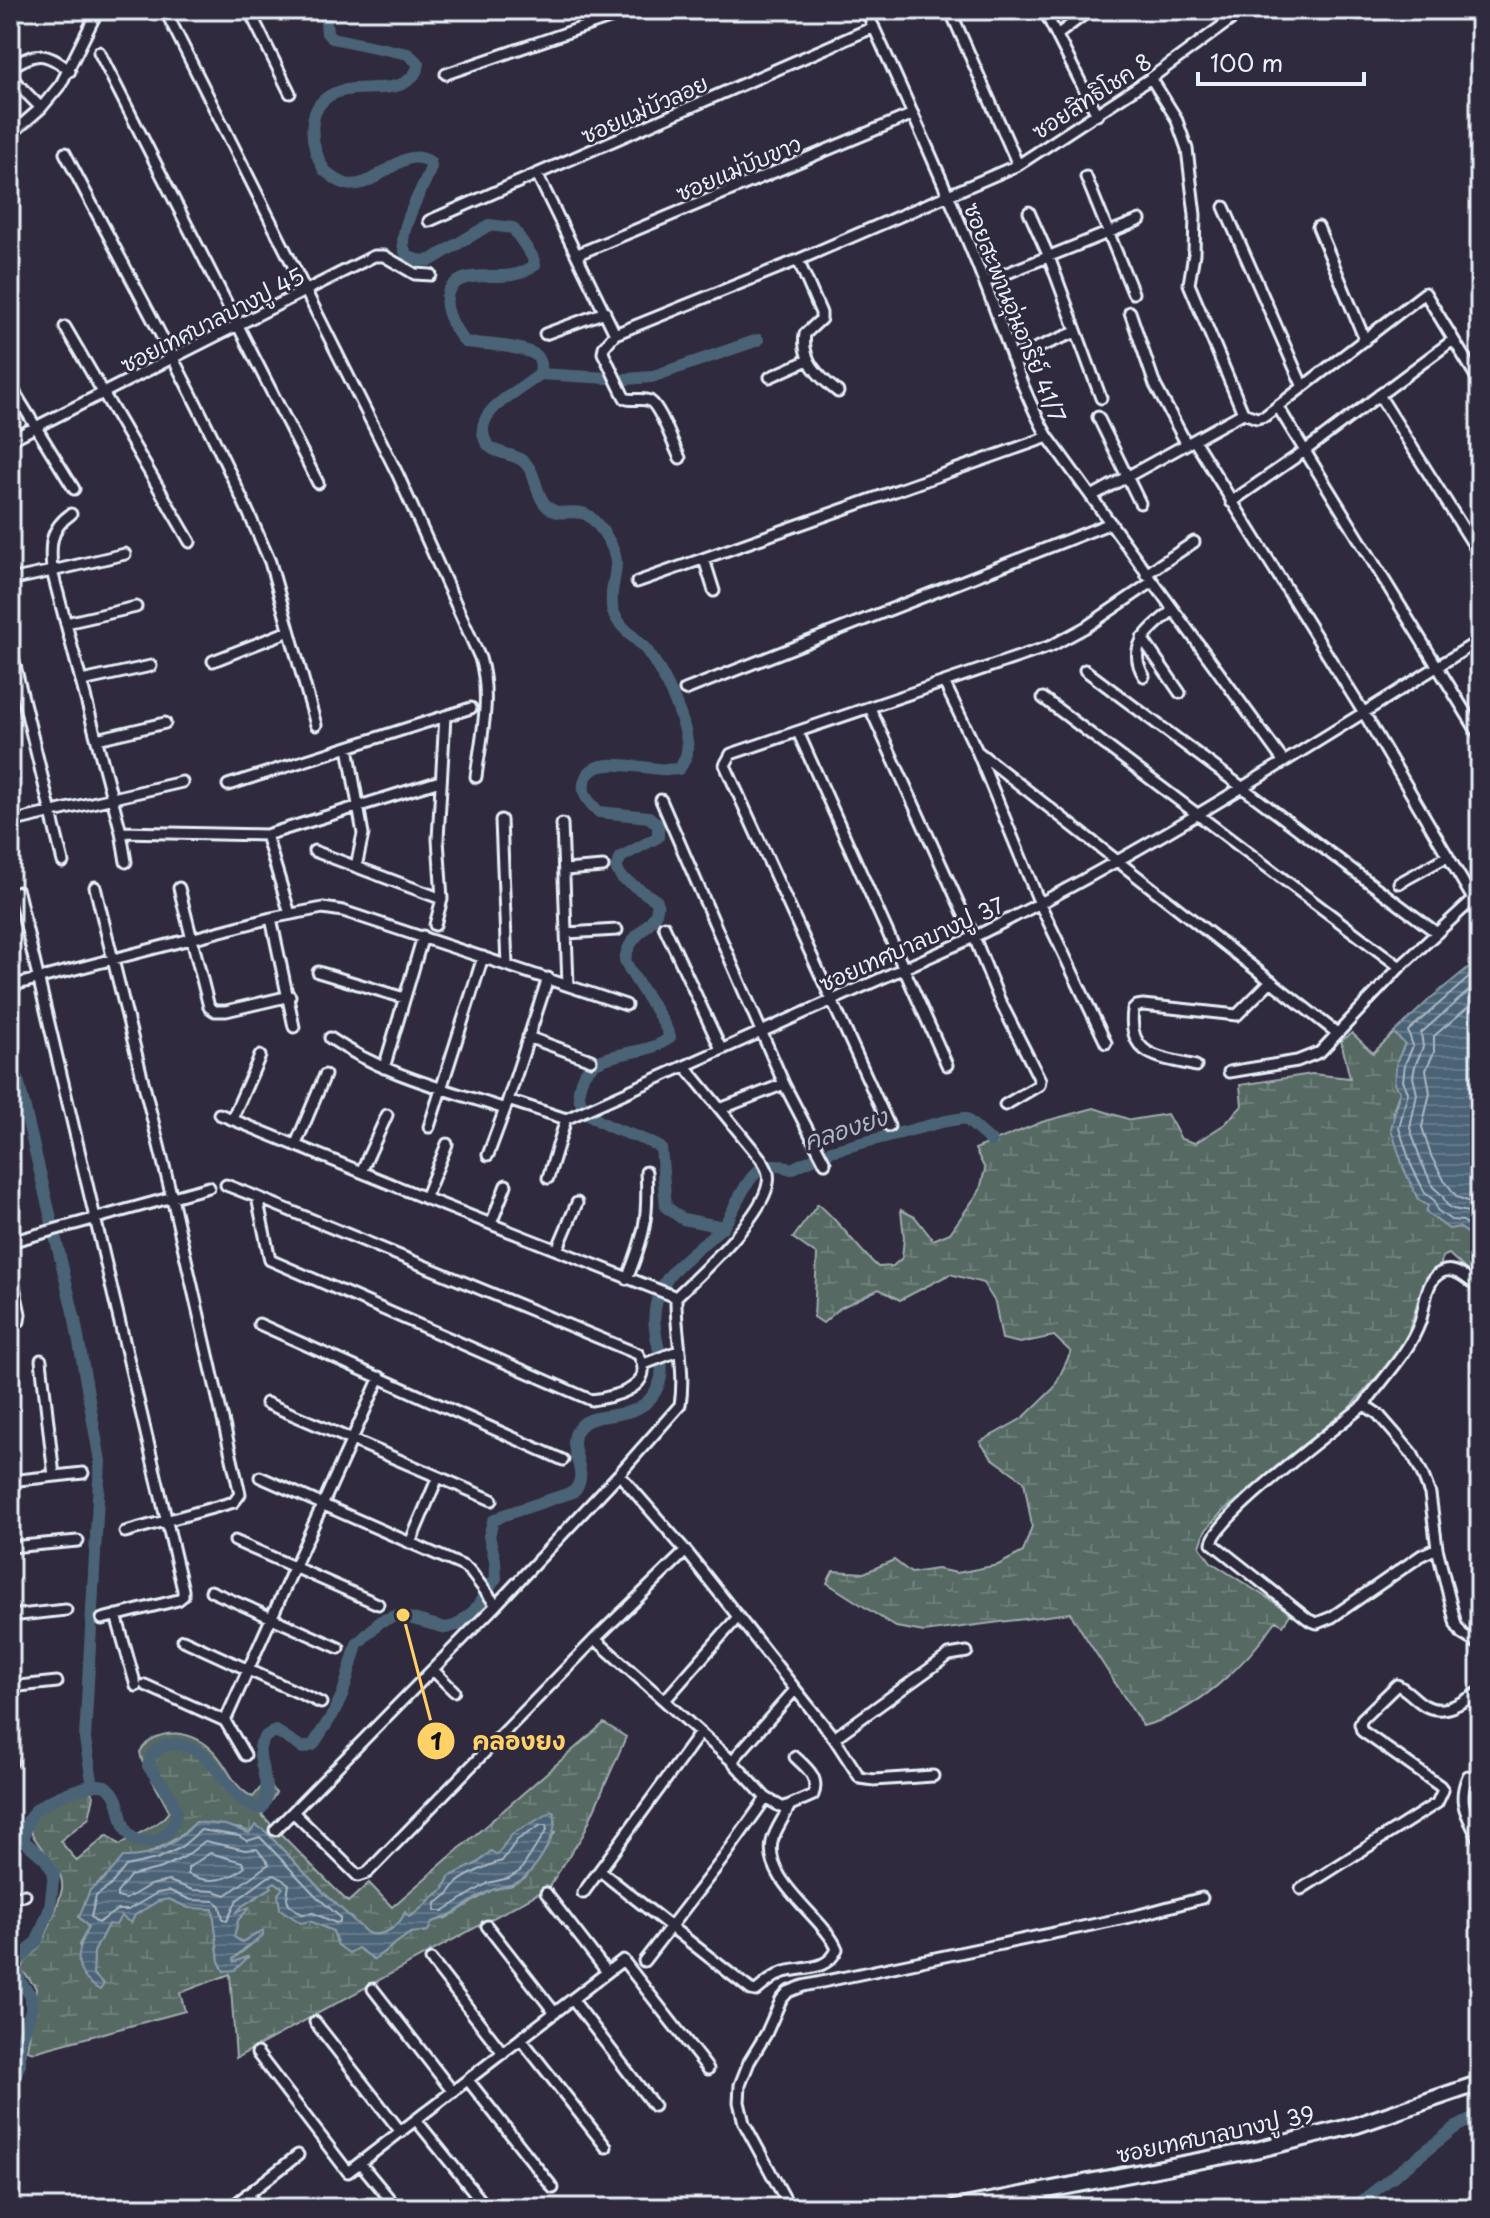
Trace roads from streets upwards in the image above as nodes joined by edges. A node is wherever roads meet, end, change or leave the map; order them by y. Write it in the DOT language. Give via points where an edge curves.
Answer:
graph roads {
  1 [pos="98,10"];
  2 [pos="165,10"];
  3 [pos="249,10"];
  4 [pos="633,10"];
  5 [pos="866,10"];
  6 [pos="950,10"];
  7 [pos="1044,10"];
  8 [pos="1090,10"];
  9 [pos="1244,10"];
  10 [pos="874,27"];
  11 [pos="1057,35"];
  12 [pos="99,52"];
  13 [pos="10,68"];
  14 [pos="70,71"];
  15 [pos="446,74"];
  16 [pos="10,76"];
  17 [pos="1151,78"];
  18 [pos="290,93"];
  19 [pos="41,108"];
  20 [pos="913,114"];
  21 [pos="1097,115"];
  22 [pos="10,135"];
  23 [pos="65,153"];
  24 [pos="1018,165"];
  25 [pos="537,174"];
  26 [pos="1086,177"];
  27 [pos="949,196"];
  28 [pos="1224,207"];
  29 [pos="1029,212"];
  30 [pos="1140,220"];
  31 [pos="429,221"];
  32 [pos="1318,227"];
  33 [pos="1109,232"];
  34 [pos="578,254"];
  35 [pos="1049,257"];
  36 [pos="798,260"];
  37 [pos="431,275"];
  38 [pos="985,282"];
  39 [pos="305,292"];
  40 [pos="1133,293"];
  41 [pos="605,312"];
  42 [pos="1130,312"];
  43 [pos="240,326"];
  44 [pos="65,327"];
  45 [pos="1076,332"];
  46 [pos="545,334"];
  47 [pos="615,334"];
  48 [pos="1365,340"];
  49 [pos="1453,340"];
  50 [pos="1012,358"];
  51 [pos="172,360"];
  52 [pos="808,360"];
  53 [pos="770,377"];
  54 [pos="1480,383"];
  55 [pos="10,385"];
  56 [pos="1303,387"];
  57 [pos="838,392"];
  58 [pos="105,393"];
  59 [pos="1379,395"];
  60 [pos="1101,398"];
  61 [pos="1278,407"];
  62 [pos="1243,413"];
  63 [pos="1098,417"];
  64 [pos="36,426"];
  65 [pos="1048,437"];
  66 [pos="10,440"];
  67 [pos="1190,441"];
  68 [pos="1306,450"];
  69 [pos="680,458"];
  70 [pos="1127,476"];
  71 [pos="318,483"];
  72 [pos="74,489"];
  73 [pos="1092,496"];
  74 [pos="1231,502"];
  75 [pos="1140,503"];
  76 [pos="71,514"];
  77 [pos="1111,523"];
  78 [pos="190,542"];
  79 [pos="1194,542"];
  80 [pos="125,554"];
  81 [pos="1480,555"];
  82 [pos="704,559"];
  83 [pos="52,571"];
  84 [pos="1149,578"];
  85 [pos="10,580"];
  86 [pos="637,582"];
  87 [pos="714,591"];
  88 [pos="136,607"];
  89 [pos="1173,610"];
  90 [pos="66,623"];
  91 [pos="289,631"];
  92 [pos="1142,638"];
  93 [pos="1480,640"];
  94 [pos="10,645"];
  95 [pos="213,661"];
  96 [pos="151,666"];
  97 [pos="1438,666"];
  98 [pos="1085,670"];
  99 [pos="1144,676"];
  100 [pos="82,681"];
  101 [pos="944,682"];
  102 [pos="685,690"];
  103 [pos="1180,693"];
  104 [pos="1043,698"];
  105 [pos="471,708"];
  106 [pos="870,708"];
  107 [pos="1365,715"];
  108 [pos="445,716"];
  109 [pos="165,723"];
  110 [pos="316,725"];
  111 [pos="798,732"];
  112 [pos="1480,736"];
  113 [pos="97,739"];
  114 [pos="348,747"];
  115 [pos="977,751"];
  116 [pos="1284,762"];
  117 [pos="476,777"];
  118 [pos="440,781"];
  119 [pos="182,782"];
  120 [pos="228,785"];
  121 [pos="1240,788"];
  122 [pos="112,798"];
  123 [pos="661,800"];
  124 [pos="360,805"];
  125 [pos="50,812"];
  126 [pos="1196,815"];
  127 [pos="501,820"];
  128 [pos="10,822"];
  129 [pos="562,824"];
  130 [pos="121,832"];
  131 [pos="266,835"];
  132 [pos="314,851"];
  133 [pos="1448,856"];
  134 [pos="63,862"];
  135 [pos="126,862"];
  136 [pos="1119,862"];
  137 [pos="356,867"];
  138 [pos="603,867"];
  139 [pos="565,870"];
  140 [pos="1399,883"];
  141 [pos="95,887"];
  142 [pos="179,888"];
  143 [pos="18,892"];
  144 [pos="1477,896"];
  145 [pos="442,899"];
  146 [pos="1040,904"];
  147 [pos="290,914"];
  148 [pos="271,918"];
  149 [pos="435,925"];
  150 [pos="664,926"];
  151 [pos="617,930"];
  152 [pos="567,933"];
  153 [pos="1437,933"];
  154 [pos="423,936"];
  155 [pos="974,937"];
  156 [pos="192,939"];
  157 [pos="483,957"];
  158 [pos="113,959"];
  159 [pos="507,965"];
  160 [pos="903,967"];
  161 [pos="1400,967"];
  162 [pos="318,972"];
  163 [pos="548,978"];
  164 [pos="37,979"];
  165 [pos="1271,981"];
  166 [pos="568,985"];
  167 [pos="10,986"];
  168 [pos="290,996"];
  169 [pos="404,998"];
  170 [pos="832,998"];
  171 [pos="626,1005"];
  172 [pos="294,1027"];
  173 [pos="760,1031"];
  174 [pos="1337,1033"];
  175 [pos="528,1037"];
  176 [pos="330,1038"];
  177 [pos="1106,1043"];
  178 [pos="721,1049"];
  179 [pos="260,1056"];
  180 [pos="591,1060"];
  181 [pos="947,1065"];
  182 [pos="685,1066"];
  183 [pos="1196,1066"];
  184 [pos="384,1068"];
  185 [pos="1229,1072"];
  186 [pos="325,1075"];
  187 [pos="784,1084"];
  188 [pos="443,1089"];
  189 [pos="506,1105"];
  190 [pos="1005,1105"];
  191 [pos="720,1109"];
  192 [pos="219,1114"];
  193 [pos="387,1115"];
  194 [pos="232,1119"];
  195 [pos="566,1119"];
  196 [pos="889,1126"];
  197 [pos="429,1127"];
  198 [pos="296,1144"];
  199 [pos="447,1144"];
  200 [pos="488,1155"];
  201 [pos="823,1159"];
  202 [pos="361,1172"];
  203 [pos="646,1172"];
  204 [pos="548,1178"];
  205 [pos="226,1185"];
  206 [pos="506,1185"];
  207 [pos="209,1187"];
  208 [pos="257,1197"];
  209 [pos="172,1198"];
  210 [pos="425,1198"];
  211 [pos="577,1203"];
  212 [pos="94,1220"];
  213 [pos="491,1224"];
  214 [pos="10,1242"];
  215 [pos="557,1250"];
  216 [pos="10,1267"];
  217 [pos="627,1279"];
  218 [pos="12,1280"];
  219 [pos="1480,1289"];
  220 [pos="668,1294"];
  221 [pos="10,1324"];
  222 [pos="259,1324"];
  223 [pos="678,1351"];
  224 [pos="41,1360"];
  225 [pos="644,1364"];
  226 [pos="380,1377"];
  227 [pos="266,1403"];
  228 [pos="1364,1405"];
  229 [pos="352,1440"];
  230 [pos="563,1460"];
  231 [pos="83,1473"];
  232 [pos="619,1474"];
  233 [pos="54,1476"];
  234 [pos="260,1477"];
  235 [pos="438,1477"];
  236 [pos="10,1481"];
  237 [pos="492,1500"];
  238 [pos="323,1505"];
  239 [pos="167,1520"];
  240 [pos="125,1532"];
  241 [pos="78,1541"];
  242 [pos="235,1541"];
  243 [pos="410,1543"];
  244 [pos="10,1547"];
  245 [pos="1437,1548"];
  246 [pos="686,1551"];
  247 [pos="295,1568"];
  248 [pos="211,1591"];
  249 [pos="494,1603"];
  250 [pos="378,1604"];
  251 [pos="66,1610"];
  252 [pos="116,1615"];
  253 [pos="10,1616"];
  254 [pos="738,1617"];
  255 [pos="102,1619"];
  256 [pos="272,1619"];
  257 [pos="595,1639"];
  258 [pos="183,1640"];
  259 [pos="1480,1645"];
  260 [pos="339,1648"];
  261 [pos="967,1652"];
  262 [pos="249,1670"];
  263 [pos="433,1670"];
  264 [pos="57,1682"];
  265 [pos="10,1687"];
  266 [pos="454,1691"];
  267 [pos="794,1691"];
  268 [pos="1480,1692"];
  269 [pos="665,1700"];
  270 [pos="321,1703"];
  271 [pos="225,1721"];
  272 [pos="700,1733"];
  273 [pos="834,1738"];
  274 [pos="245,1755"];
  275 [pos="795,1757"];
  276 [pos="732,1761"];
  277 [pos="933,1776"];
  278 [pos="1468,1776"];
  279 [pos="766,1798"];
  280 [pos="789,1807"];
  281 [pos="293,1812"];
  282 [pos="275,1830"];
  283 [pos="1480,1842"];
  284 [pos="600,1871"];
  285 [pos="1301,1889"];
  286 [pos="546,1893"];
  287 [pos="583,1893"];
  288 [pos="25,1895"];
  289 [pos="10,1897"];
  290 [pos="1202,1898"];
  291 [pos="487,1926"];
  292 [pos="669,1927"];
  293 [pos="431,1960"];
  294 [pos="644,1961"];
  295 [pos="607,1972"];
  296 [pos="373,1989"];
  297 [pos="572,1999"];
  298 [pos="555,2013"];
  299 [pos="315,2022"];
  300 [pos="521,2039"];
  301 [pos="257,2053"];
  302 [pos="503,2053"];
  303 [pos="708,2069"];
  304 [pos="468,2080"];
  305 [pos="1480,2083"];
  306 [pos="453,2092"];
  307 [pos="654,2106"];
  308 [pos="416,2120"];
  309 [pos="401,2132"];
  310 [pos="606,2147"];
  311 [pos="298,2155"];
  312 [pos="360,2163"];
  313 [pos="553,2188"];
  314 [pos="247,2194"];
  315 [pos="230,2208"];
  316 [pos="258,2208"];
  317 [pos="397,2208"];
  318 [pos="487,2208"];
  319 [pos="790,2208"];
  320 [pos="954,2208"];
  1 -- 14 [label="street"];
  2 -- 39 [label="street"];
  3 -- 18 [label="street"];
  4 -- 15 [label="street"];
  5 -- 10 [label="street, ซอยสะพานอุ่นอารีย์ 41/7"];
  6 -- 24 [label="street"];
  7 -- 11 [label="street"];
  8 -- 11 [label="street"];
  9 -- 17 [label="street, ซอยสิทธิโชค 8"];
  10 -- 20 [label="street, ซอยสะพานอุ่นอารีย์ 41/7"];
  10 -- 25 [label="street, ซอยแม่บัวลอย"];
  11 -- 21 [label="street"];
  12 -- 43 [label="street"];
  13 -- 14 [label="street" via="39,54"];
  14 -- 19 [label="street"];
  16 -- 19 [label="street"];
  17 -- 21 [label="street, ซอยสิทธิโชค 8"];
  17 -- 62 [label="street" via="1176,118 1187,149 1195,215 1189,284"];
  19 -- 22 [label="street"];
  20 -- 27 [label="street, ซอยสะพานอุ่นอารีย์ 41/7"];
  20 -- 34 [label="street, ซอยแม่บับขาว"];
  21 -- 24 [label="street, ซอยสิทธิโชค 8"];
  23 -- 51 [label="street"];
  24 -- 27 [label="street, ซอยสิทธิโชค 8"];
  25 -- 31 [label="street, ซอยแม่บัวลอย"];
  25 -- 34 [label="street"];
  26 -- 33 [label="street"];
  27 -- 36 [label="street, ซอยสิทธิโชค 8"];
  27 -- 38 [label="street, ซอยสะพานอุ่นอารีย์ 41/7"];
  28 -- 56 [label="street"];
  29 -- 35 [label="street"];
  30 -- 33 [label="street"];
  32 -- 48 [label="street"];
  33 -- 35 [label="street"];
  33 -- 40 [label="street"];
  34 -- 41 [label="street"];
  35 -- 38 [label="street"];
  35 -- 45 [label="street"];
  36 -- 47 [label="street, ซอยสิทธิโชค 8"];
  36 -- 52 [label="street" via="821,313 805,334"];
  37 -- 39 [label="street, ซอยเทศบาลบางปู 45" via="415,274 384,256 374,256"];
  38 -- 50 [label="street, ซอยสะพานอุ่นอารีย์ 41/7"];
  39 -- 43 [label="street, ซอยเทศบาลบางปู 45"];
  39 -- 117 [label="street" via="398,475 480,658 487,695"];
  41 -- 46 [label="street"];
  41 -- 47 [label="street"];
  42 -- 67 [label="street" via="1155,385"];
  43 -- 51 [label="street, ซอยเทศบาลบางปู 45"];
  43 -- 71 [label="street"];
  44 -- 58 [label="street"];
  45 -- 50 [label="street"];
  45 -- 60 [label="street"];
  47 -- 69 [label="street" via="603,353 623,396 655,406"];
  48 -- 49 [label="street" via="1425,293"];
  48 -- 56 [label="street"];
  49 -- 54 [label="street"];
  49 -- 59 [label="street"];
  50 -- 65 [label="street, ซอยสะพานอุ่นอารีย์ 41/7"];
  51 -- 58 [label="street, ซอยเทศบาลบางปู 45"];
  51 -- 91 [label="street" via="270,562"];
  52 -- 53 [label="street"];
  52 -- 57 [label="street"];
  55 -- 64 [label="street"];
  56 -- 61 [label="street"];
  58 -- 64 [label="street, ซอยเทศบาลบางปู 45"];
  58 -- 78 [label="street"];
  59 -- 68 [label="street"];
  59 -- 81 [label="street"];
  61 -- 62 [label="street" via="1257,418"];
  61 -- 68 [label="street"];
  62 -- 67 [label="street"];
  63 -- 70 [label="street"];
  64 -- 66 [label="street, ซอยเทศบาลบางปู 45"];
  64 -- 72 [label="street"];
  65 -- 73 [label="street, ซอยสะพานอุ่นอารีย์ 41/7"];
  65 -- 82 [label="street"];
  67 -- 70 [label="street"];
  67 -- 74 [label="street"];
  68 -- 74 [label="street"];
  68 -- 97 [label="street"];
  70 -- 73 [label="street"];
  70 -- 75 [label="street"];
  73 -- 77 [label="street, ซอยสะพานอุ่นอารีย์ 41/7"];
  74 -- 107 [label="street"];
  76 -- 83 [label="street" via="52,535"];
  77 -- 84 [label="street, ซอยสะพานอุ่นอารีย์ 41/7"];
  77 -- 102 [label="street"];
  79 -- 84 [label="street"];
  80 -- 83 [label="street"];
  82 -- 86 [label="street"];
  82 -- 87 [label="street"];
  83 -- 85 [label="street"];
  83 -- 90 [label="street"];
  84 -- 89 [label="street, ซอยสะพานอุ่นอารีย์ 41/7"];
  84 -- 101 [label="street" via="1068,638"];
  88 -- 90 [label="street"];
  89 -- 92 [label="street"];
  89 -- 116 [label="street, ซอยสะพานอุ่นอารีย์ 41/7"];
  90 -- 100 [label="street"];
  91 -- 95 [label="street"];
  91 -- 110 [label="street"];
  92 -- 99 [label="street" via="1136,652"];
  92 -- 103 [label="street"];
  93 -- 97 [label="street, ซอยเทศบาลบางปู 37"];
  94 -- 125 [label="street"];
  96 -- 100 [label="street"];
  97 -- 107 [label="street, ซอยเทศบาลบางปู 37"];
  97 -- 112 [label="street"];
  98 -- 121 [label="street"];
  100 -- 113 [label="street"];
  101 -- 106 [label="street"];
  101 -- 115 [label="street"];
  104 -- 126 [label="street"];
  105 -- 108 [label="street"];
  106 -- 111 [label="street"];
  106 -- 155 [label="street"];
  107 -- 116 [label="street, ซอยเทศบาลบางปู 37"];
  107 -- 133 [label="street"];
  108 -- 114 [label="street"];
  108 -- 118 [label="street"];
  109 -- 113 [label="street"];
  111 -- 160 [label="street"];
  111 -- 170 [label="street" via="731,754 725,765"];
  113 -- 122 [label="street"];
  114 -- 120 [label="street"];
  114 -- 124 [label="street"];
  115 -- 136 [label="street"];
  115 -- 146 [label="street"];
  116 -- 121 [label="street, ซอยเทศบาลบางปู 37"];
  118 -- 124 [label="street"];
  118 -- 145 [label="street"];
  119 -- 122 [label="street"];
  121 -- 126 [label="street, ซอยเทศบาลบางปู 37"];
  121 -- 153 [label="street"];
  122 -- 125 [label="street"];
  122 -- 130 [label="street"];
  123 -- 173 [label="street"];
  124 -- 131 [label="street"];
  124 -- 137 [label="street" via="363,834"];
  125 -- 128 [label="street"];
  125 -- 134 [label="street"];
  126 -- 136 [label="street, ซอยเทศบาลบางปู 37"];
  126 -- 161 [label="street"];
  127 -- 159 [label="street"];
  129 -- 139 [label="street"];
  130 -- 131 [label="street"];
  130 -- 135 [label="street"];
  131 -- 147 [label="street"];
  132 -- 137 [label="street"];
  133 -- 140 [label="street"];
  133 -- 144 [label="street"];
  136 -- 146 [label="street, ซอยเทศบาลบางปู 37"];
  136 -- 165 [label="street"];
  137 -- 145 [label="street"];
  138 -- 139 [label="street"];
  139 -- 152 [label="street"];
  141 -- 158 [label="street"];
  142 -- 156 [label="street"];
  143 -- 164 [label="street"];
  144 -- 153 [label="street"];
  145 -- 149 [label="street"];
  146 -- 155 [label="street, ซอยเทศบาลบางปู 37"];
  146 -- 177 [label="street"];
  147 -- 148 [label="street"];
  147 -- 154 [label="street" via="323,908 343,911"];
  148 -- 156 [label="street"];
  148 -- 168 [label="street"];
  150 -- 178 [label="street"];
  151 -- 152 [label="street"];
  152 -- 166 [label="street"];
  153 -- 161 [label="street"];
  154 -- 157 [label="street"];
  154 -- 169 [label="street"];
  155 -- 160 [label="street, ซอยเทศบาลบางปู 37"];
  155 -- 190 [label="street" via="1040,1080"];
  156 -- 158 [label="street"];
  156 -- 168 [label="street" via="206,1000 215,1011"];
  157 -- 159 [label="street"];
  157 -- 188 [label="street"];
  158 -- 164 [label="street"];
  158 -- 209 [label="street"];
  159 -- 163 [label="street"];
  160 -- 170 [label="street, ซอยเทศบาลบางปู 37"];
  160 -- 181 [label="street"];
  161 -- 174 [label="street"];
  162 -- 169 [label="street"];
  163 -- 166 [label="street"];
  163 -- 175 [label="street"];
  164 -- 167 [label="street"];
  164 -- 212 [label="street"];
  165 -- 174 [label="street"];
  165 -- 183 [label="street" via="1237,1015 1143,1005 1133,1010 1130,1028 1142,1049"];
  166 -- 171 [label="street"];
  168 -- 172 [label="street"];
  169 -- 184 [label="street"];
  170 -- 173 [label="street, ซอยเทศบาลบางปู 37"];
  170 -- 196 [label="street"];
  173 -- 178 [label="street, ซอยเทศบาลบางปู 37"];
  173 -- 187 [label="street"];
  174 -- 185 [label="street" via="1320,1052 1297,1061"];
  175 -- 180 [label="street"];
  175 -- 189 [label="street"];
  176 -- 184 [label="street"];
  178 -- 182 [label="street, ซอยเทศบาลบางปู 37"];
  179 -- 194 [label="street"];
  182 -- 191 [label="street"];
  182 -- 195 [label="street, ซอยเทศบาลบางปู 37"];
  184 -- 188 [label="street"];
  186 -- 198 [label="street"];
  187 -- 191 [label="street"];
  187 -- 201 [label="street"];
  188 -- 189 [label="street"];
  188 -- 197 [label="street"];
  189 -- 195 [label="street"];
  189 -- 200 [label="street"];
  191 -- 220 [label="street" via="761,1159 769,1172 768,1185 744,1226 717,1257"];
  192 -- 194 [label="street"];
  193 -- 202 [label="street"];
  194 -- 198 [label="street"];
  195 -- 204 [label="street"];
  198 -- 202 [label="street"];
  199 -- 210 [label="street"];
  202 -- 210 [label="street"];
  203 -- 217 [label="street" via="647,1221"];
  205 -- 208 [label="street"];
  206 -- 213 [label="street"];
  207 -- 209 [label="street"];
  208 -- 225 [label="street" via="638,1354"];
  208 -- 225 [label="street" via="270,1260 591,1400 615,1397 637,1384"];
  209 -- 212 [label="street"];
  209 -- 239 [label="street" via="240,1494 234,1502"];
  210 -- 213 [label="street"];
  211 -- 215 [label="street"];
  212 -- 214 [label="street"];
  212 -- 239 [label="street"];
  213 -- 215 [label="street"];
  215 -- 217 [label="street"];
  216 -- 218 [label="street"];
  217 -- 220 [label="street"];
  218 -- 221 [label="street" via="20,1314 19,1321"];
  219 -- 228 [label="street" via="1453,1271 1436,1275 1405,1352"];
  220 -- 223 [label="street"];
  222 -- 226 [label="street"];
  223 -- 225 [label="street"];
  223 -- 232 [label="street" via="680,1405"];
  224 -- 233 [label="street"];
  226 -- 229 [label="street"];
  226 -- 230 [label="street"];
  227 -- 229 [label="street"];
  228 -- 245 [label="street" via="1413,1455 1430,1494"];
  228 -- 245 [label="street" via="1262,1488 1218,1528 1212,1543 1317,1623"];
  229 -- 235 [label="street"];
  229 -- 238 [label="street"];
  231 -- 233 [label="street"];
  232 -- 246 [label="street"];
  232 -- 249 [label="street"];
  233 -- 236 [label="street"];
  234 -- 238 [label="street"];
  235 -- 237 [label="street"];
  235 -- 243 [label="street"];
  238 -- 243 [label="street"];
  238 -- 247 [label="street"];
  239 -- 240 [label="street"];
  239 -- 252 [label="street" via="183,1596"];
  241 -- 244 [label="street"];
  242 -- 247 [label="street"];
  243 -- 249 [label="street" via="463,1566"];
  245 -- 259 [label="street" via="1456,1625"];
  246 -- 254 [label="street"];
  246 -- 257 [label="street"];
  247 -- 250 [label="street"];
  247 -- 256 [label="street"];
  248 -- 256 [label="street"];
  249 -- 263 [label="street"];
  251 -- 253 [label="street"];
  252 -- 255 [label="street"];
  252 -- 271 [label="street" via="140,1686"];
  254 -- 267 [label="street"];
  254 -- 269 [label="street"];
  256 -- 260 [label="street"];
  256 -- 262 [label="street"];
  257 -- 269 [label="street"];
  257 -- 281 [label="street" via="362,1877"];
  258 -- 262 [label="street"];
  261 -- 273 [label="street" via="949,1655"];
  262 -- 270 [label="street"];
  262 -- 271 [label="street"];
  263 -- 266 [label="street"];
  263 -- 281 [label="street"];
  264 -- 265 [label="street"];
  267 -- 273 [label="street"];
  267 -- 276 [label="street"];
  268 -- 285 [label="street" via="1452,1708 1434,1709 1397,1685 1362,1719 1362,1731 1440,1786 1442,1796"];
  269 -- 272 [label="street"];
  271 -- 274 [label="street"];
  272 -- 276 [label="street"];
  272 -- 284 [label="street"];
  273 -- 277 [label="street" via="861,1779"];
  275 -- 280 [label="street" via="811,1771 815,1789"];
  276 -- 279 [label="street"];
  278 -- 283 [label="street" via="1462,1803"];
  279 -- 280 [label="street"];
  279 -- 292 [label="street"];
  280 -- 292 [label="street" via="772,1841 774,1859 786,1887 836,1945 833,1957 810,1969 784,1972 754,1991"];
  281 -- 282 [label="street"];
  284 -- 287 [label="street"];
  284 -- 292 [label="street"];
  286 -- 295 [label="street"];
  288 -- 289 [label="street"];
  290 -- 319 [label="street" via="788,1992 743,2074 739,2102 744,2123"];
  291 -- 298 [label="street"];
  292 -- 294 [label="street"];
  293 -- 302 [label="street"];
  295 -- 297 [label="street"];
  295 -- 303 [label="street" via="623,1960"];
  296 -- 306 [label="street"];
  297 -- 298 [label="street"];
  297 -- 307 [label="street"];
  298 -- 300 [label="street"];
  299 -- 309 [label="street"];
  300 -- 302 [label="street"];
  300 -- 310 [label="street"];
  301 -- 312 [label="street" via="348,2172"];
  302 -- 304 [label="street"];
  304 -- 306 [label="street"];
  304 -- 313 [label="street"];
  305 -- 320 [label="street, ซอยเทศบาลบางปู 39" via="1357,2125 1260,2149"];
  306 -- 308 [label="street"];
  308 -- 309 [label="street"];
  308 -- 318 [label="street"];
  309 -- 312 [label="street"];
  311 -- 314 [label="street"];
  312 -- 317 [label="street"];
  314 -- 315 [label="street"];
  314 -- 316 [label="street"];
}
